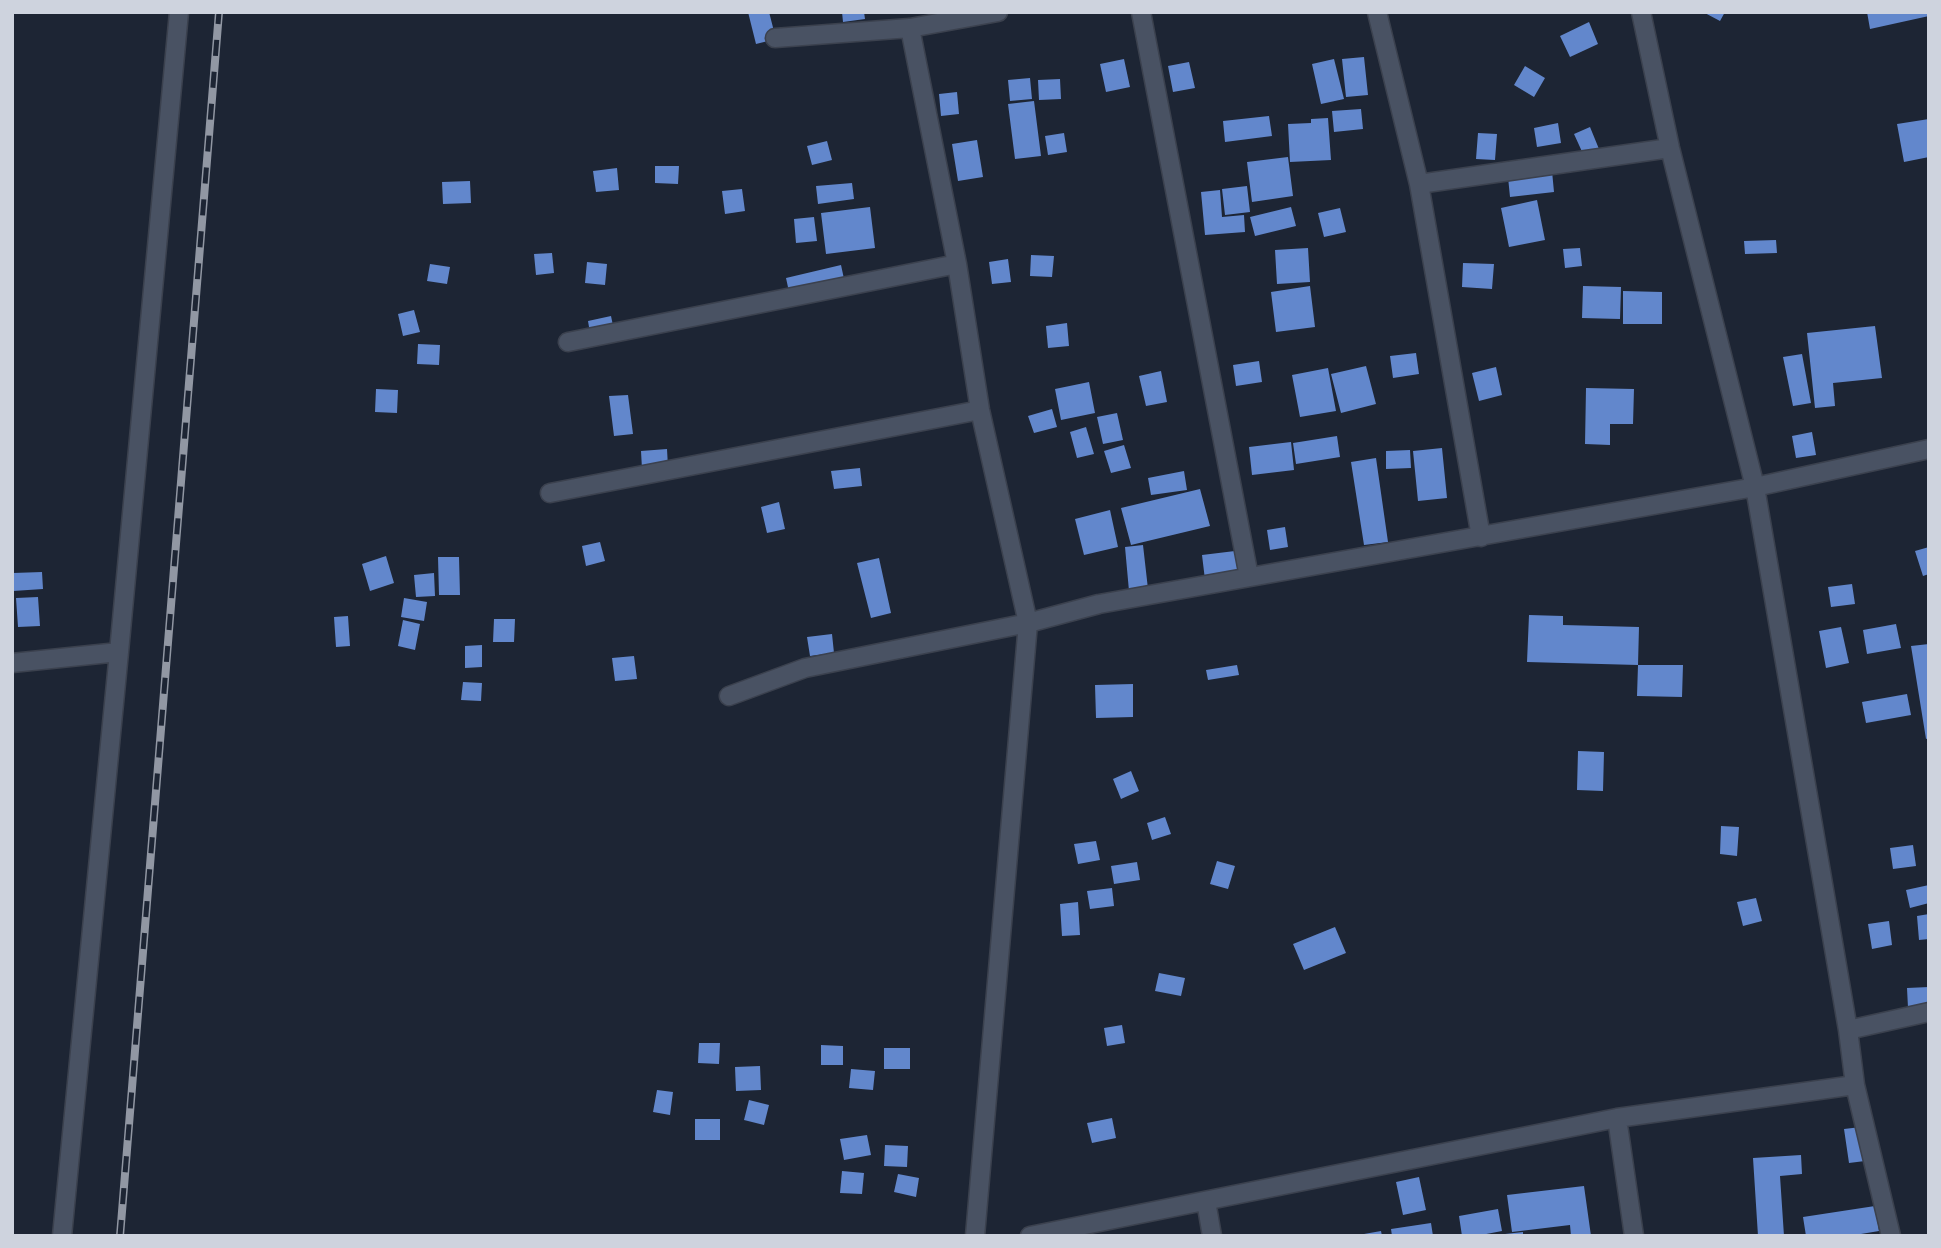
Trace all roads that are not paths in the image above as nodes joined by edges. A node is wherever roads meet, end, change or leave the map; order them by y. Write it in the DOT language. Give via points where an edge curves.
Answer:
graph roads {
  1 [pos="179,12"];
  2 [pos="998,12"];
  3 [pos="1141,12"];
  4 [pos="1377,12"];
  5 [pos="1641,12"];
  6 [pos="911,28"];
  7 [pos="775,38"];
  8 [pos="1670,148"];
  9 [pos="1419,184"];
  10 [pos="957,264"];
  11 [pos="568,342"];
  12 [pos="980,410"];
  13 [pos="1929,449"];
  14 [pos="1755,487"];
  15 [pos="550,493"];
  16 [pos="1481,537"];
  17 [pos="1249,577"];
  18 [pos="1028,623"];
  19 [pos="120,652"];
  20 [pos="12,663"];
  21 [pos="729,696"];
  22 [pos="1929,1012"];
  23 [pos="1848,1030"];
  24 [pos="1855,1085"];
  25 [pos="1616,1118"];
  26 [pos="1206,1201"];
  27 [pos="62,1236"];
  28 [pos="975,1236"];
  29 [pos="1030,1236"];
  30 [pos="1212,1236"];
  31 [pos="1634,1236"];
  32 [pos="1891,1236"];
  1 -- 19 [label="street"];
  2 -- 6 [label="street"];
  3 -- 17 [label="street"];
  4 -- 9 [label="street"];
  5 -- 8 [label="street"];
  6 -- 7 [label="street"];
  6 -- 10 [label="street"];
  8 -- 9 [label="street"];
  8 -- 14 [label="street"];
  9 -- 16 [label="street"];
  10 -- 11 [label="street"];
  10 -- 12 [label="street"];
  12 -- 15 [label="street"];
  12 -- 18 [label="street"];
  13 -- 14 [label="street"];
  14 -- 16 [label="street"];
  14 -- 23 [label="street"];
  16 -- 17 [label="street"];
  17 -- 18 [label="street" via="1099,604"];
  18 -- 21 [label="street" via="806,668"];
  18 -- 28 [label="street"];
  19 -- 20 [label="street"];
  19 -- 27 [label="street"];
  22 -- 23 [label="street"];
  23 -- 24 [label="street"];
  24 -- 25 [label="street"];
  24 -- 32 [label="street"];
  25 -- 26 [label="street"];
  25 -- 31 [label="street"];
  26 -- 29 [label="street"];
  26 -- 30 [label="street"];
}
